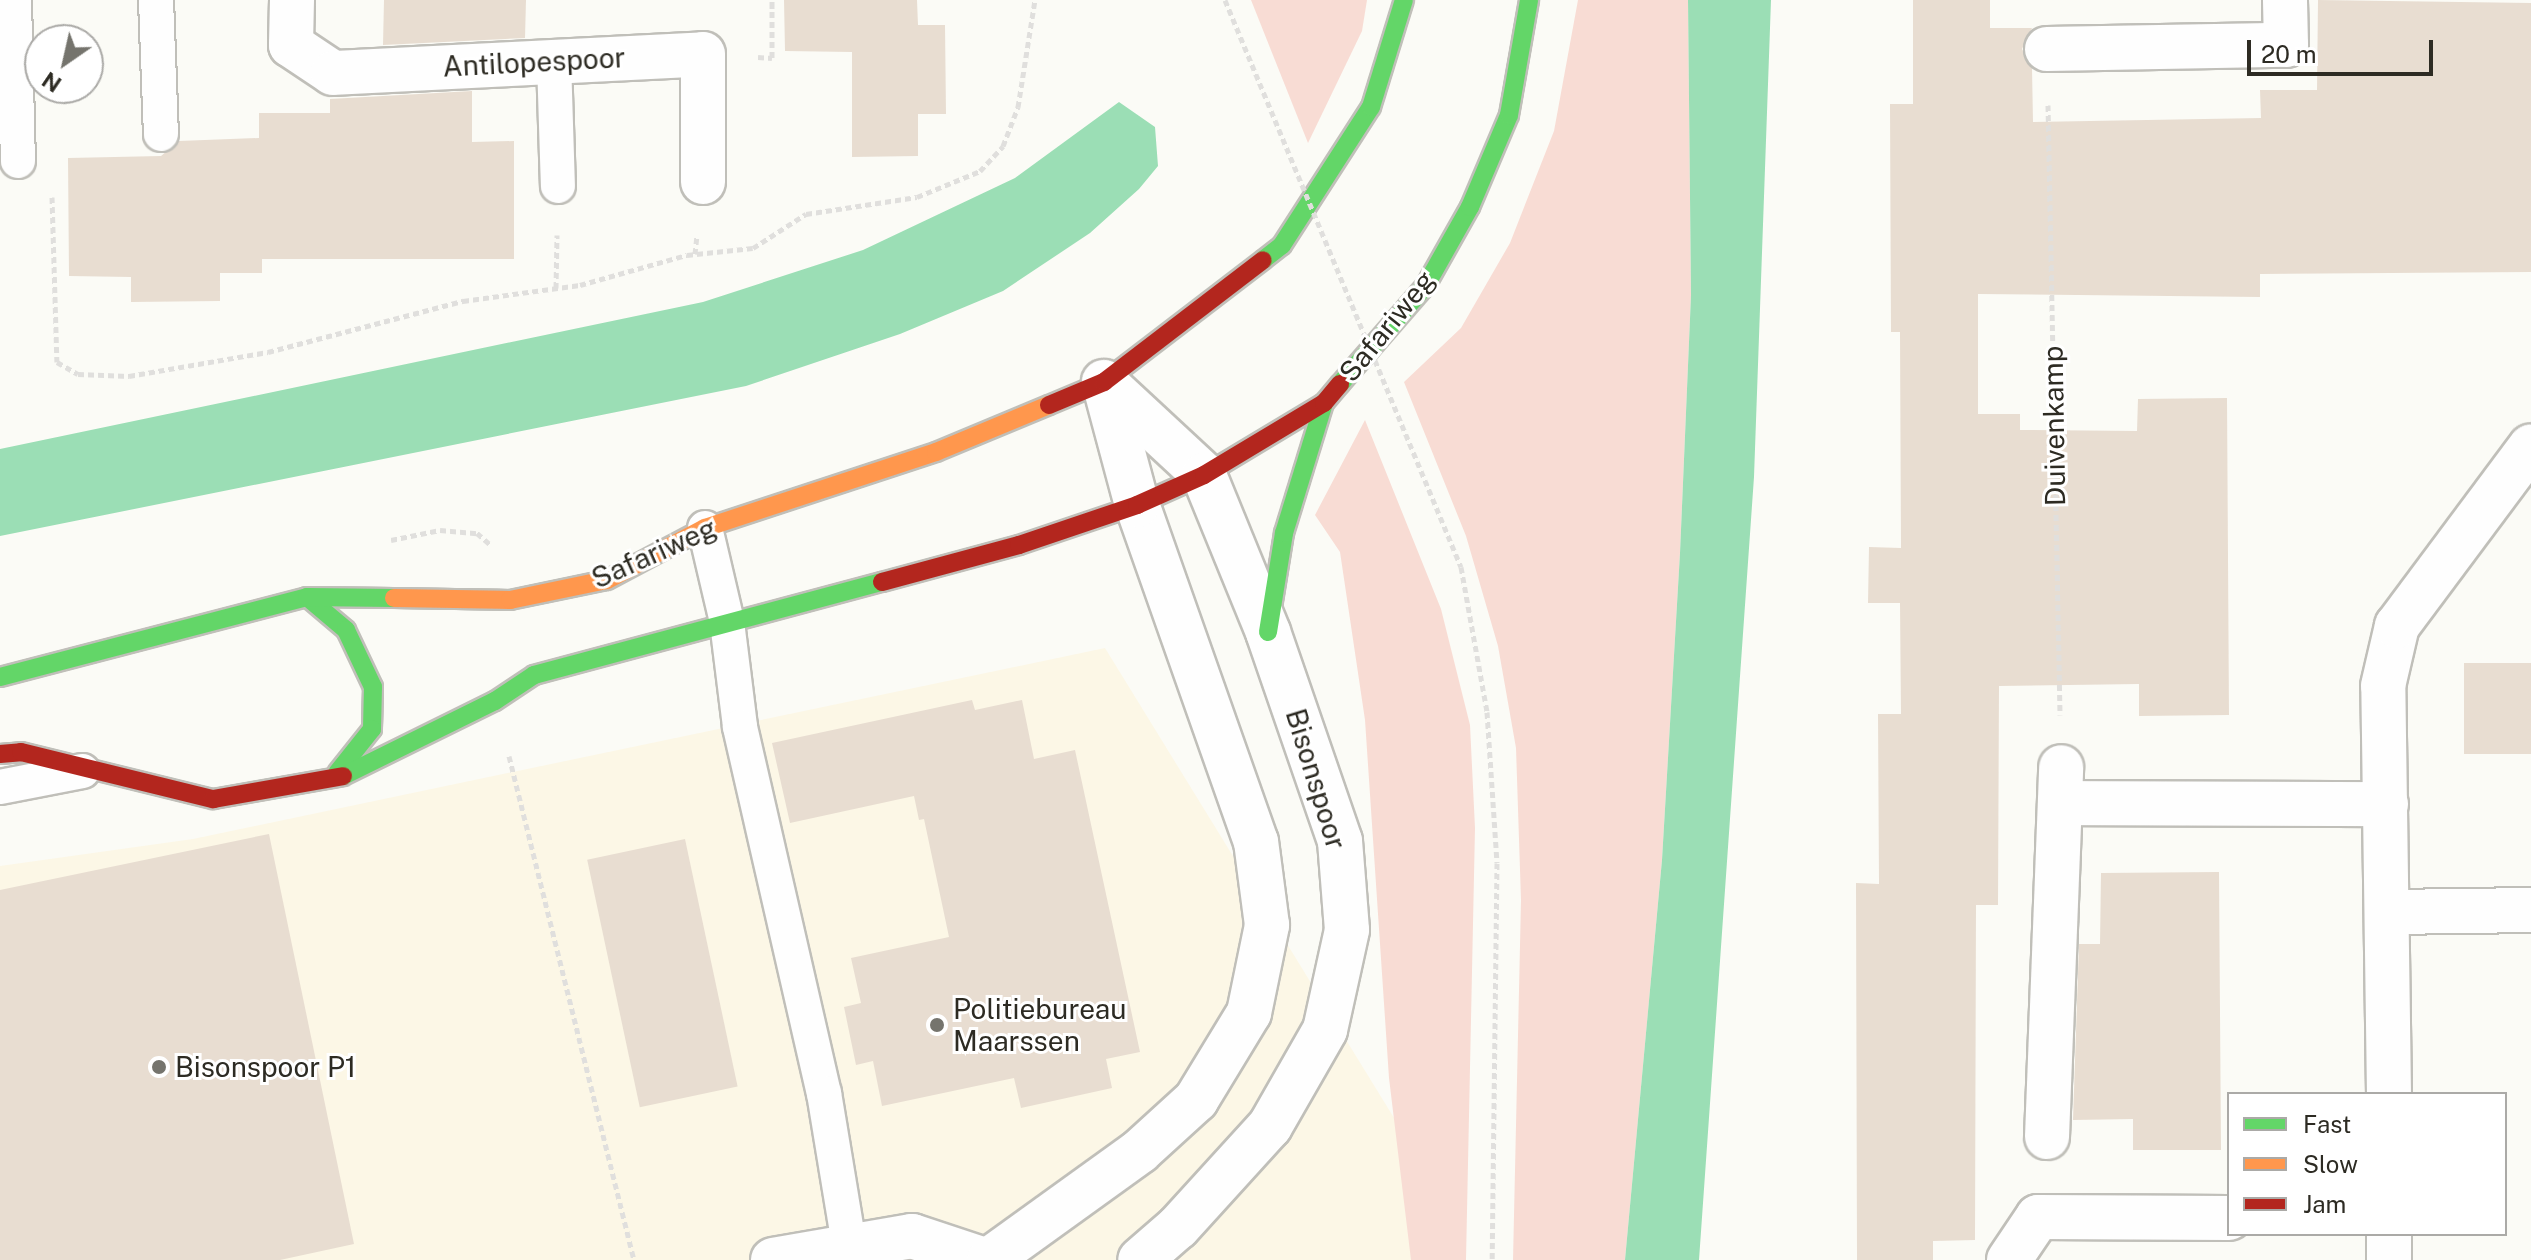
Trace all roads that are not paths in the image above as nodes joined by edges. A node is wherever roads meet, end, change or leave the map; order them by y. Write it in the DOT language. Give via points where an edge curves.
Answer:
graph roads {
  1 [pos="14,0"];
  2 [pos="156,0"];
  3 [pos="292,0"];
  4 [pos="1404,0"];
  5 [pos="1529,0"];
  6 [pos="2285,0"];
  7 [pos="2047,49"];
  8 [pos="554,61"];
  9 [pos="161,134"];
  10 [pos="18,161"];
  11 [pos="703,182"];
  12 [pos="558,186"];
  13 [pos="1104,382"];
  14 [pos="1324,403"];
  15 [pos="2531,446"];
  16 [pos="1204,475"];
  17 [pos="1137,505"];
  18 [pos="705,528"];
  19 [pos="307,597"];
  20 [pos="727,622"];
  21 [pos="1268,632"];
  22 [pos="73,660"];
  23 [pos="0,677"];
  24 [pos="0,696"];
  25 [pos="0,754"];
  26 [pos="90,769"];
  27 [pos="331,782"];
  28 [pos="0,787"];
  29 [pos="2386,804"];
  30 [pos="2531,910"];
  31 [pos="2390,912"];
  32 [pos="2389,1092"];
  33 [pos="2047,1137"];
  34 [pos="2227,1218"];
  35 [pos="2389,1236"];
  36 [pos="849,1244"];
  37 [pos="773,1260"];
  38 [pos="987,1260"];
  39 [pos="1140,1260"];
  40 [pos="2009,1260"];
  41 [pos="2389,1260"];
  1 -- 10 [label="lane"];
  2 -- 9 [label="lane"];
  3 -- 8 [label="street, Antilopespoor" via="291,45 333,73"];
  4 -- 13 [label="street, Safariweg" via="1371,107 1282,245"];
  5 -- 14 [label="street, Safariweg" via="1509,115 1470,207 1426,285"];
  6 -- 7 [label="street" via="2286,45"];
  8 -- 11 [label="street, Antilopespoor" via="703,54"];
  8 -- 12 [label="lane"];
  13 -- 16 [label="street, Bisonspoor"];
  13 -- 17 [label="street"];
  13 -- 18 [label="street, Safariweg" via="936,452"];
  14 -- 16 [label="street, Safariweg"];
  14 -- 21 [label="street" via="1284,533"];
  15 -- 29 [label="street" via="2397,626 2383,686"];
  16 -- 17 [label="street, Safariweg"];
  16 -- 21 [label="street, Bisonspoor"];
  17 -- 20 [label="street, Safariweg" via="1019,545"];
  17 -- 38 [label="street" via="1256,842 1267,925 1249,1013 1196,1100 1140,1151"];
  18 -- 19 [label="street, Safariweg" via="607,580 510,600"];
  18 -- 20 [label="lane"];
  19 -- 22 [label="street, Safariweg"];
  19 -- 27 [label="street" via="346,630 373,687 372,729"];
  20 -- 27 [label="street, Safariweg" via="534,675 495,701"];
  20 -- 36 [label="lane" via="740,727 824,1093"];
  21 -- 39 [label="street, Bisonspoor" via="1340,841 1347,930 1325,1030 1270,1126 1178,1227"];
  22 -- 23 [label="street, Safariweg"];
  22 -- 24 [label="lane"];
  25 -- 26 [label="street, Safariweg" via="21,752"];
  26 -- 27 [label="street, Safariweg" via="213,799"];
  26 -- 28 [label="lane, Safariweg"];
  29 -- 31 [label="street"];
  29 -- 33 [label="street" via="2061,785"];
  30 -- 31 [label="street"];
  31 -- 32 [label="street"];
  34 -- 40 [label="street" via="2038,1217"];
  35 -- 41 [label="street"];
  36 -- 37 [label="street"];
  36 -- 38 [label="street" via="912,1236"];
}
